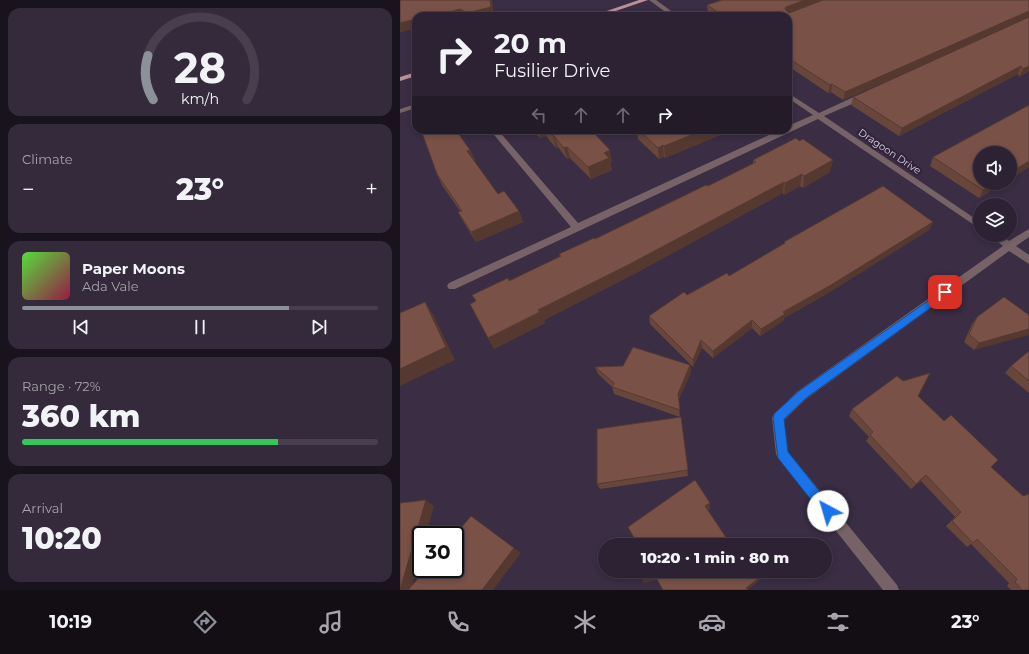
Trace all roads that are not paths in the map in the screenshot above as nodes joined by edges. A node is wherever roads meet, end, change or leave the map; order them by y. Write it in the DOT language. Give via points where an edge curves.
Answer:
graph roads {
  1 [pos="645,0"];
  2 [pos="652,0"];
  3 [pos="608,12"];
  4 [pos="669,12"];
  5 [pos="412,75"];
  6 [pos="400,79"];
  7 [pos="868,94"];
  8 [pos="792,97"];
  9 [pos="412,107"];
  10 [pos="400,111"];
  11 [pos="818,115"];
  12 [pos="792,128"];
  13 [pos="497,134"];
  14 [pos="778,134"];
  15 [pos="973,221"];
  16 [pos="576,227"];
  17 [pos="1029,232"];
  18 [pos="1004,242"];
  19 [pos="1010,246"];
  20 [pos="1029,260"];
  21 [pos="452,286"];
  22 [pos="892,590"];
  1 -- 3 [label="main road"];
  2 -- 4 [label="street"];
  5 -- 6 [label="main road"];
  7 -- 11 [label="street"];
  8 -- 11 [label="street, Dragoon Drive"];
  9 -- 10 [label="street"];
  11 -- 12 [label="street"];
  11 -- 15 [label="street, Dragoon Drive"];
  13 -- 16 [label="street"];
  14 -- 16 [label="street"];
  16 -- 21 [label="street"];
  17 -- 19 [label="street"];
  18 -- 19 [label="street"];
  19 -- 20 [label="street"];
  19 -- 22 [label="street" via="802,394 778,418 782,454"];
}
